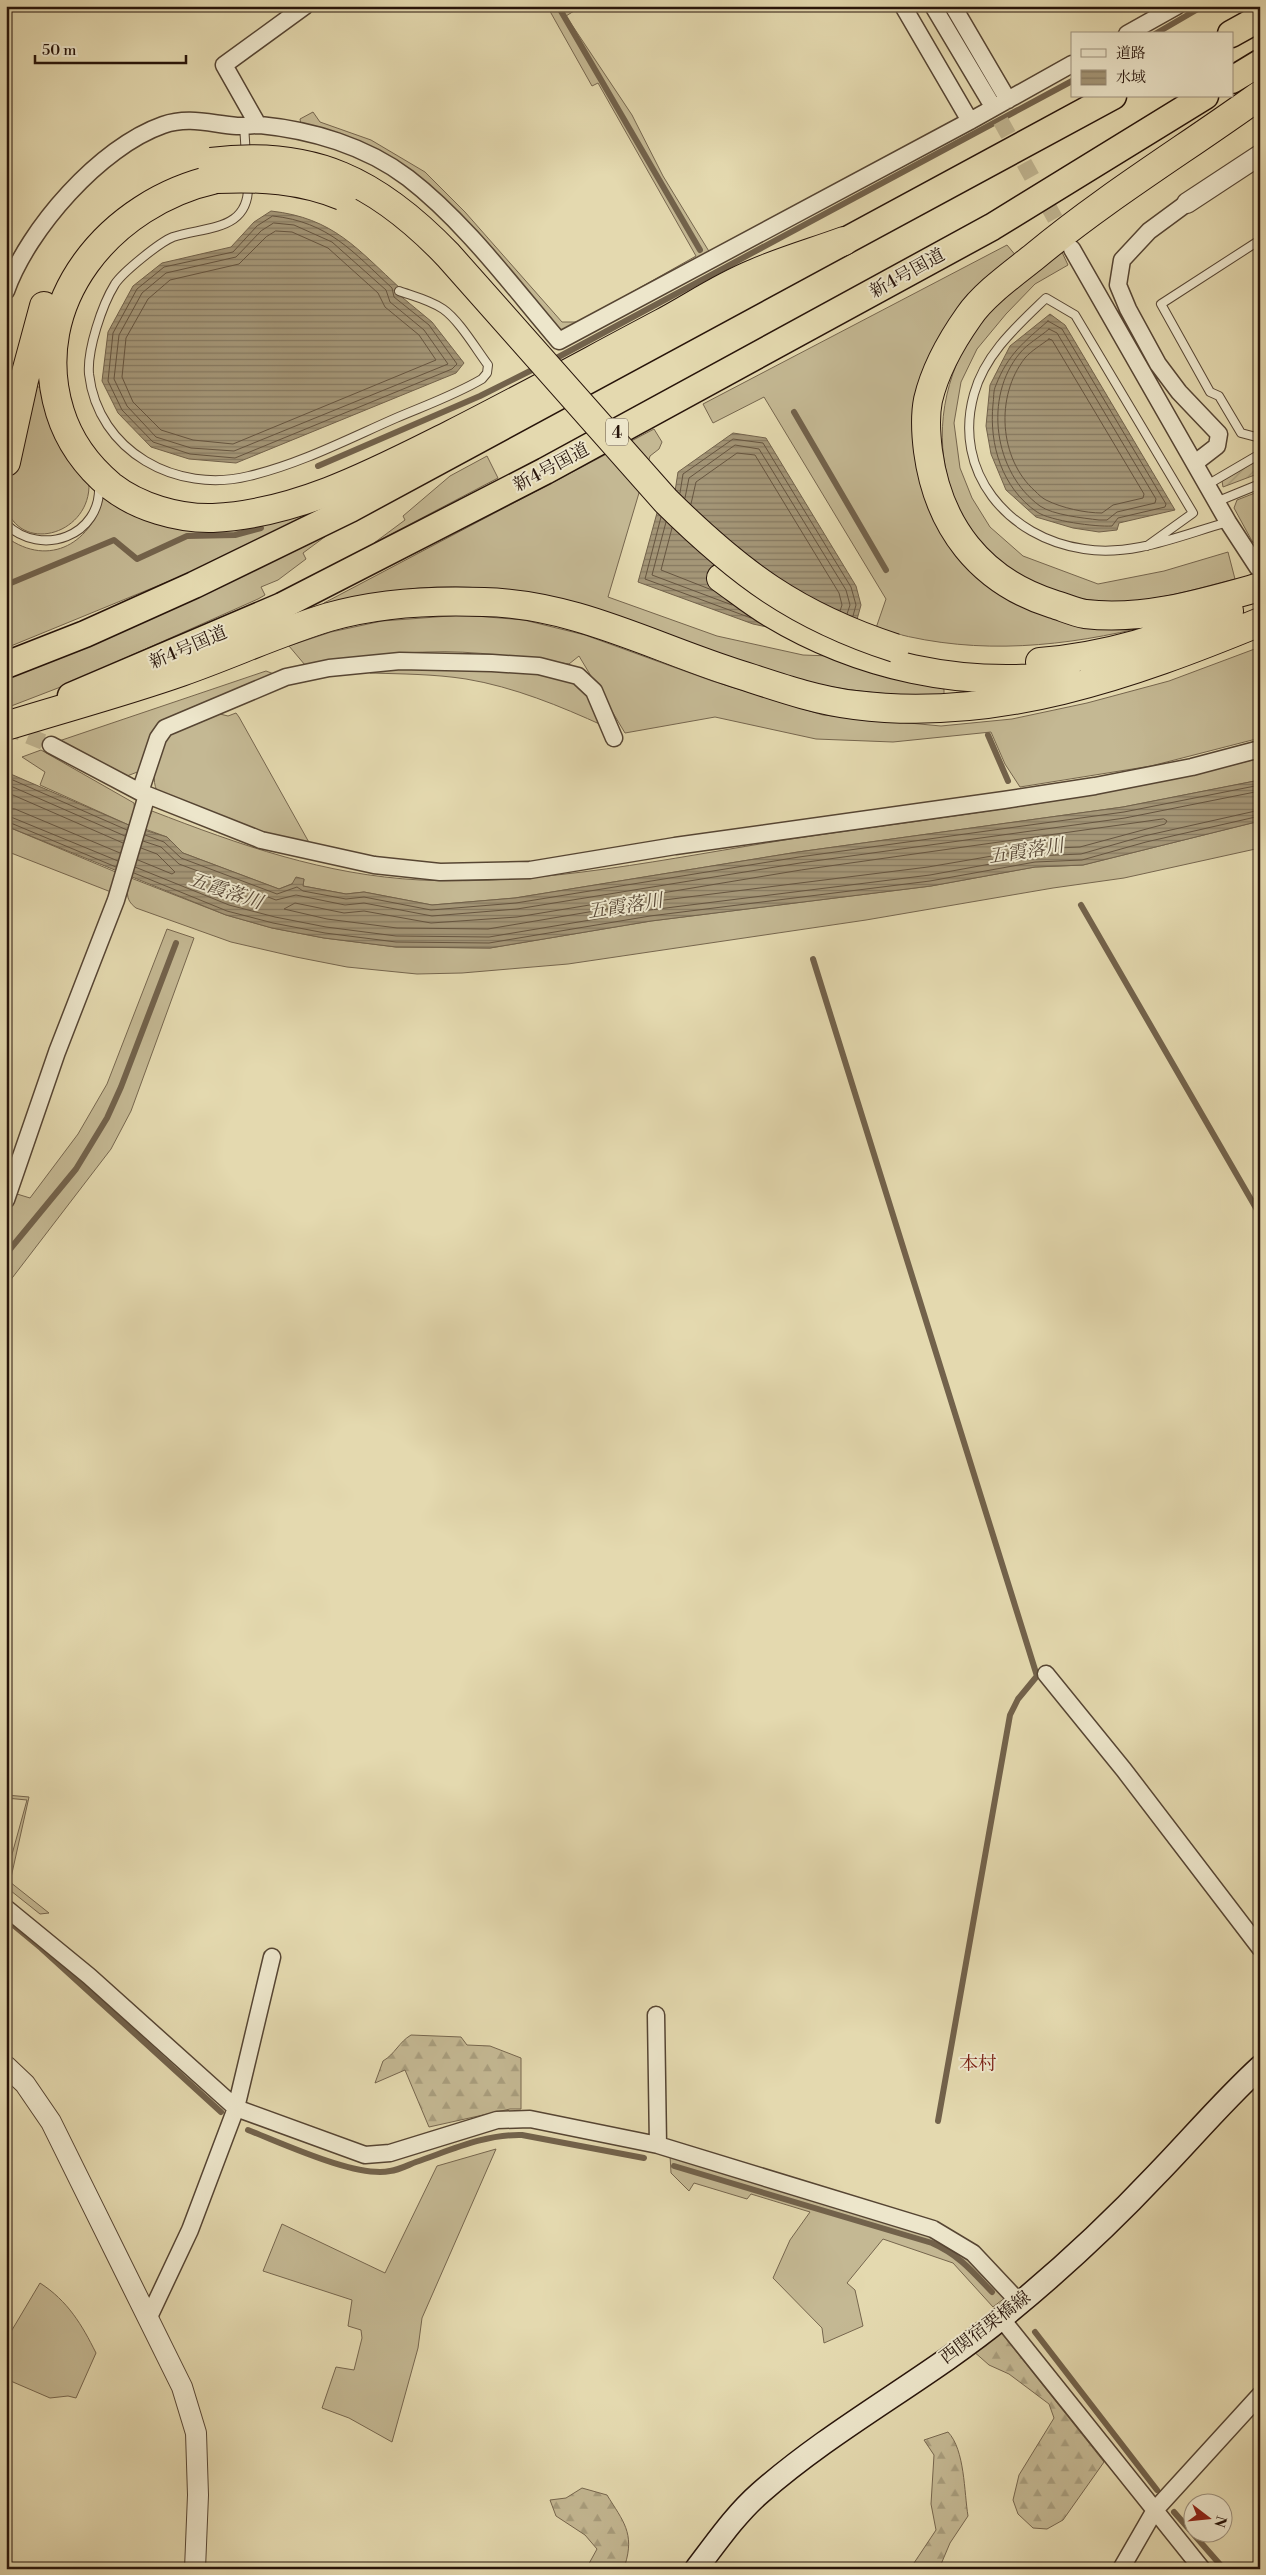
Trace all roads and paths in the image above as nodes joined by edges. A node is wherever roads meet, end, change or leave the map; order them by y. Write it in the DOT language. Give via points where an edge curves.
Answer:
graph roads {
  1 [pos="305,6"];
  2 [pos="903,6"];
  3 [pos="933,6"];
  4 [pos="953,6"];
  5 [pos="1177,6"];
  6 [pos="1260,18"];
  7 [pos="1131,32"];
  8 [pos="1234,32"];
  9 [pos="1260,63"];
  10 [pos="1071,65"];
  11 [pos="1234,79"];
  12 [pos="1260,95"];
  13 [pos="1109,98"];
  14 [pos="1203,98"];
  15 [pos="989,100"];
  16 [pos="1008,100"];
  17 [pos="970,121"];
  18 [pos="251,125"];
  19 [pos="1260,155"];
  20 [pos="214,171"];
  21 [pos="1187,203"];
  22 [pos="1260,240"];
  23 [pos="844,241"];
  24 [pos="1072,249"];
  25 [pos="399,290"];
  26 [pos="6,291"];
  27 [pos="1260,438"];
  28 [pos="1260,454"];
  29 [pos="6,462"];
  30 [pos="1195,463"];
  31 [pos="98,476"];
  32 [pos="1260,484"];
  33 [pos="1207,485"];
  34 [pos="1216,502"];
  35 [pos="1228,522"];
  36 [pos="6,524"];
  37 [pos="1147,546"];
  38 [pos="1259,578"];
  39 [pos="1260,597"];
  40 [pos="1260,622"];
  41 [pos="892,656"];
  42 [pos="1145,664"];
  43 [pos="6,665"];
  44 [pos="6,724"];
  45 [pos="614,738"];
  46 [pos="51,745"];
  47 [pos="1260,749"];
  48 [pos="143,793"];
  49 [pos="6,1200"];
  50 [pos="1046,1674"];
  51 [pos="6,1908"];
  52 [pos="1260,1948"];
  53 [pos="272,1957"];
  54 [pos="656,2015"];
  55 [pos="6,2066"];
  56 [pos="1260,2067"];
  57 [pos="236,2108"];
  58 [pos="658,2145"];
  59 [pos="1020,2303"];
  60 [pos="149,2317"];
  61 [pos="1001,2318"];
  62 [pos="1260,2395"];
  63 [pos="1155,2510"];
  64 [pos="194,2569"];
  65 [pos="696,2569"];
  66 [pos="1121,2569"];
  67 [pos="1202,2569"];
  1 -- 18 [label="street" via="224,65"];
  2 -- 17 [label="street"];
  3 -- 15 [label="street"];
  4 -- 16 [label="street"];
  5 -- 7 [label="street"];
  6 -- 8 [label="highway"];
  9 -- 11 [label="highway"];
  10 -- 16 [label="street"];
  12 -- 38 [label="highway" via="1083,216 1012,274 970,314 947,350 928,400 926,437 931,472 943,509 963,545 996,578 1035,598 1083,614 1131,615 1190,607"];
  13 -- 23 [label="highway"];
  14 -- 44 [label="highway, 新4号国道 / 4" via="992,226 545,471 282,606"];
  16 -- 17 [label="street"];
  17 -- 18 [label="street" via="559,340 444,210 407,178 382,161 318,135"];
  18 -- 25 [label="lane" via="249,198 241,213 229,223 171,238 137,262 116,283 104,309 94,338 89,373 103,419 120,443 140,460 187,478 217,481 243,478 282,468 482,379 488,365 445,310"];
  18 -- 26 [label="street" via="184,120 144,134 69,192 48,216"];
  19 -- 21 [label="street"];
  20 -- 29 [label="highway" via="176,170 147,184 118,203 74,249 57,276 43,309"];
  20 -- 31 [label="highway" via="125,220 82,267 60,313 54,335 54,394 66,429"];
  20 -- 41 [label="highway, bridge" via="242,158 302,163 353,180 382,198 429,235 448,255 666,501 708,542 735,566 784,600 859,636"];
  21 -- 30 [label="street" via="1149,231 1122,260 1118,285 1158,364 1179,392 1219,434 1217,446"];
  22 -- 27 [label="lane" via="1161,304 1210,392 1219,396 1241,433"];
  23 -- 31 [label="highway" via="752,274 483,418 318,495 240,516 210,518 178,515 148,506 124,496"];
  23 -- 43 [label="highway" via="350,509 176,593"];
  24 -- 30 [label="street"];
  28 -- 33 [label="lane"];
  30 -- 33 [label="street"];
  31 -- 36 [label="lane" via="96,506 88,521 66,538 36,541"];
  32 -- 34 [label="lane"];
  33 -- 34 [label="street"];
  34 -- 35 [label="street"];
  35 -- 37 [label="lane"];
  35 -- 38 [label="street"];
  37 -- 37 [label="lane" via="1085,550 1050,542 1023,528 998,507 982,478 969,444 974,394 993,355 1010,333 1046,298 1075,315 1193,513"];
  39 -- 41 [label="highway" via="1177,633 1084,658 1019,664"];
  40 -- 42 [label="highway" via="1183,653"];
  41 -- 42 [label="highway" via="937,674 985,679 1044,678"];
  42 -- 44 [label="highway" via="1071,689 994,705 940,710 852,705 804,695 723,669 575,615 536,607 449,601 399,604 330,617 178,673"];
  45 -- 48 [label="street" via="594,692 578,676 539,666 400,661 329,668 286,677 165,728 158,738"];
  46 -- 48 [label="street"];
  47 -- 48 [label="street" via="1192,767 1086,787 675,846 569,865 500,871 440,872 374,865 271,842"];
  48 -- 49 [label="street" via="141,815 120,888 57,1052"];
  50 -- 52 [label="street"];
  51 -- 57 [label="street" via="89,1976"];
  53 -- 57 [label="street"];
  54 -- 58 [label="street"];
  55 -- 60 [label="street" via="25,2084 51,2122"];
  56 -- 59 [label="main road, 西関宿栗橋線" via="1126,2206"];
  57 -- 58 [label="street" via="365,2155 390,2153 497,2120 530,2119"];
  57 -- 60 [label="street" via="190,2230"];
  58 -- 59 [label="street" via="933,2229 973,2253"];
  59 -- 61 [label="main road, 西関宿栗橋線"];
  60 -- 64 [label="street" via="182,2387 196,2433 198,2495"];
  61 -- 63 [label="street"];
  61 -- 65 [label="main road, 西関宿栗橋線" via="760,2494 728,2527"];
  62 -- 63 [label="street"];
  63 -- 66 [label="street"];
  63 -- 67 [label="street"];
}
